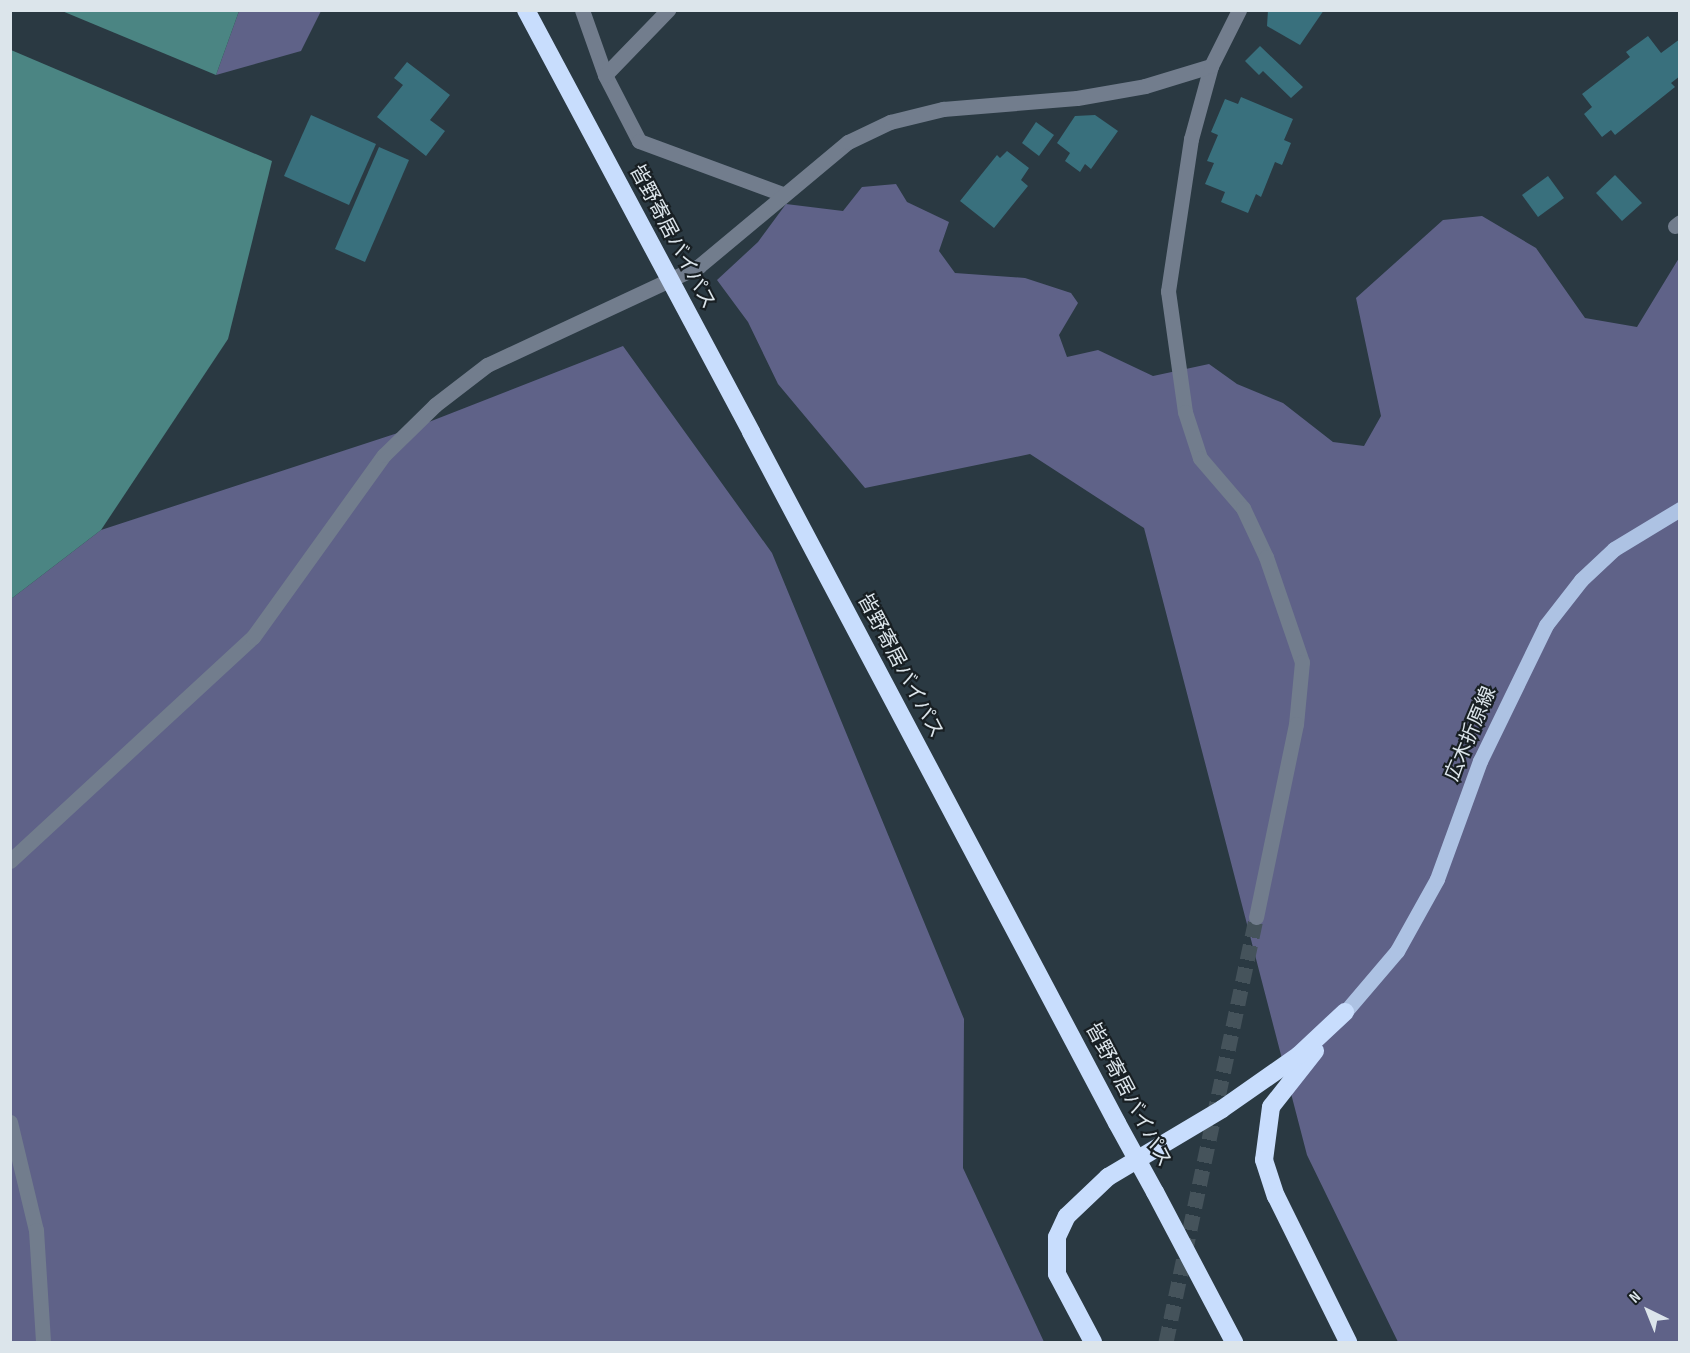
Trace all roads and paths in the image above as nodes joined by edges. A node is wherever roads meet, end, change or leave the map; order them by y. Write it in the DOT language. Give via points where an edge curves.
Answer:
graph roads {
  1 [pos="525,10"];
  2 [pos="582,10"];
  3 [pos="668,10"];
  4 [pos="1239,10"];
  5 [pos="1211,66"];
  6 [pos="605,75"];
  7 [pos="782,194"];
  8 [pos="1680,509"];
  9 [pos="10,861"];
  10 [pos="1256,917"];
  11 [pos="1345,1012"];
  12 [pos="10,1122"];
  13 [pos="43,1342"];
  14 [pos="1093,1342"];
  15 [pos="1234,1342"];
  16 [pos="1348,1342"];
  1 -- 15 [label="highway, 皆野寄居バイパス, bridge"];
  2 -- 6 [label="street"];
  3 -- 6 [label="street"];
  4 -- 5 [label="street"];
  5 -- 7 [label="street" via="1145,86 1077,98 943,109 890,122 848,142"];
  5 -- 10 [label="street" via="1191,139 1168,291 1185,412 1200,458 1243,508 1289,614 1302,662 1296,724"];
  6 -- 7 [label="street" via="639,141"];
  7 -- 9 [label="street" via="699,266 488,365 435,405 384,455 253,637"];
  8 -- 11 [label="main road, 広木折原線" via="1614,549 1581,580 1546,626 1480,761 1437,879 1397,951"];
  11 -- 14 [label="highway" via="1299,1055 1222,1109 1108,1177 1067,1216 1057,1237 1057,1274"];
  11 -- 16 [label="highway" via="1271,1107 1264,1140 1276,1196"];
  12 -- 13 [label="street" via="36,1230"];
}
